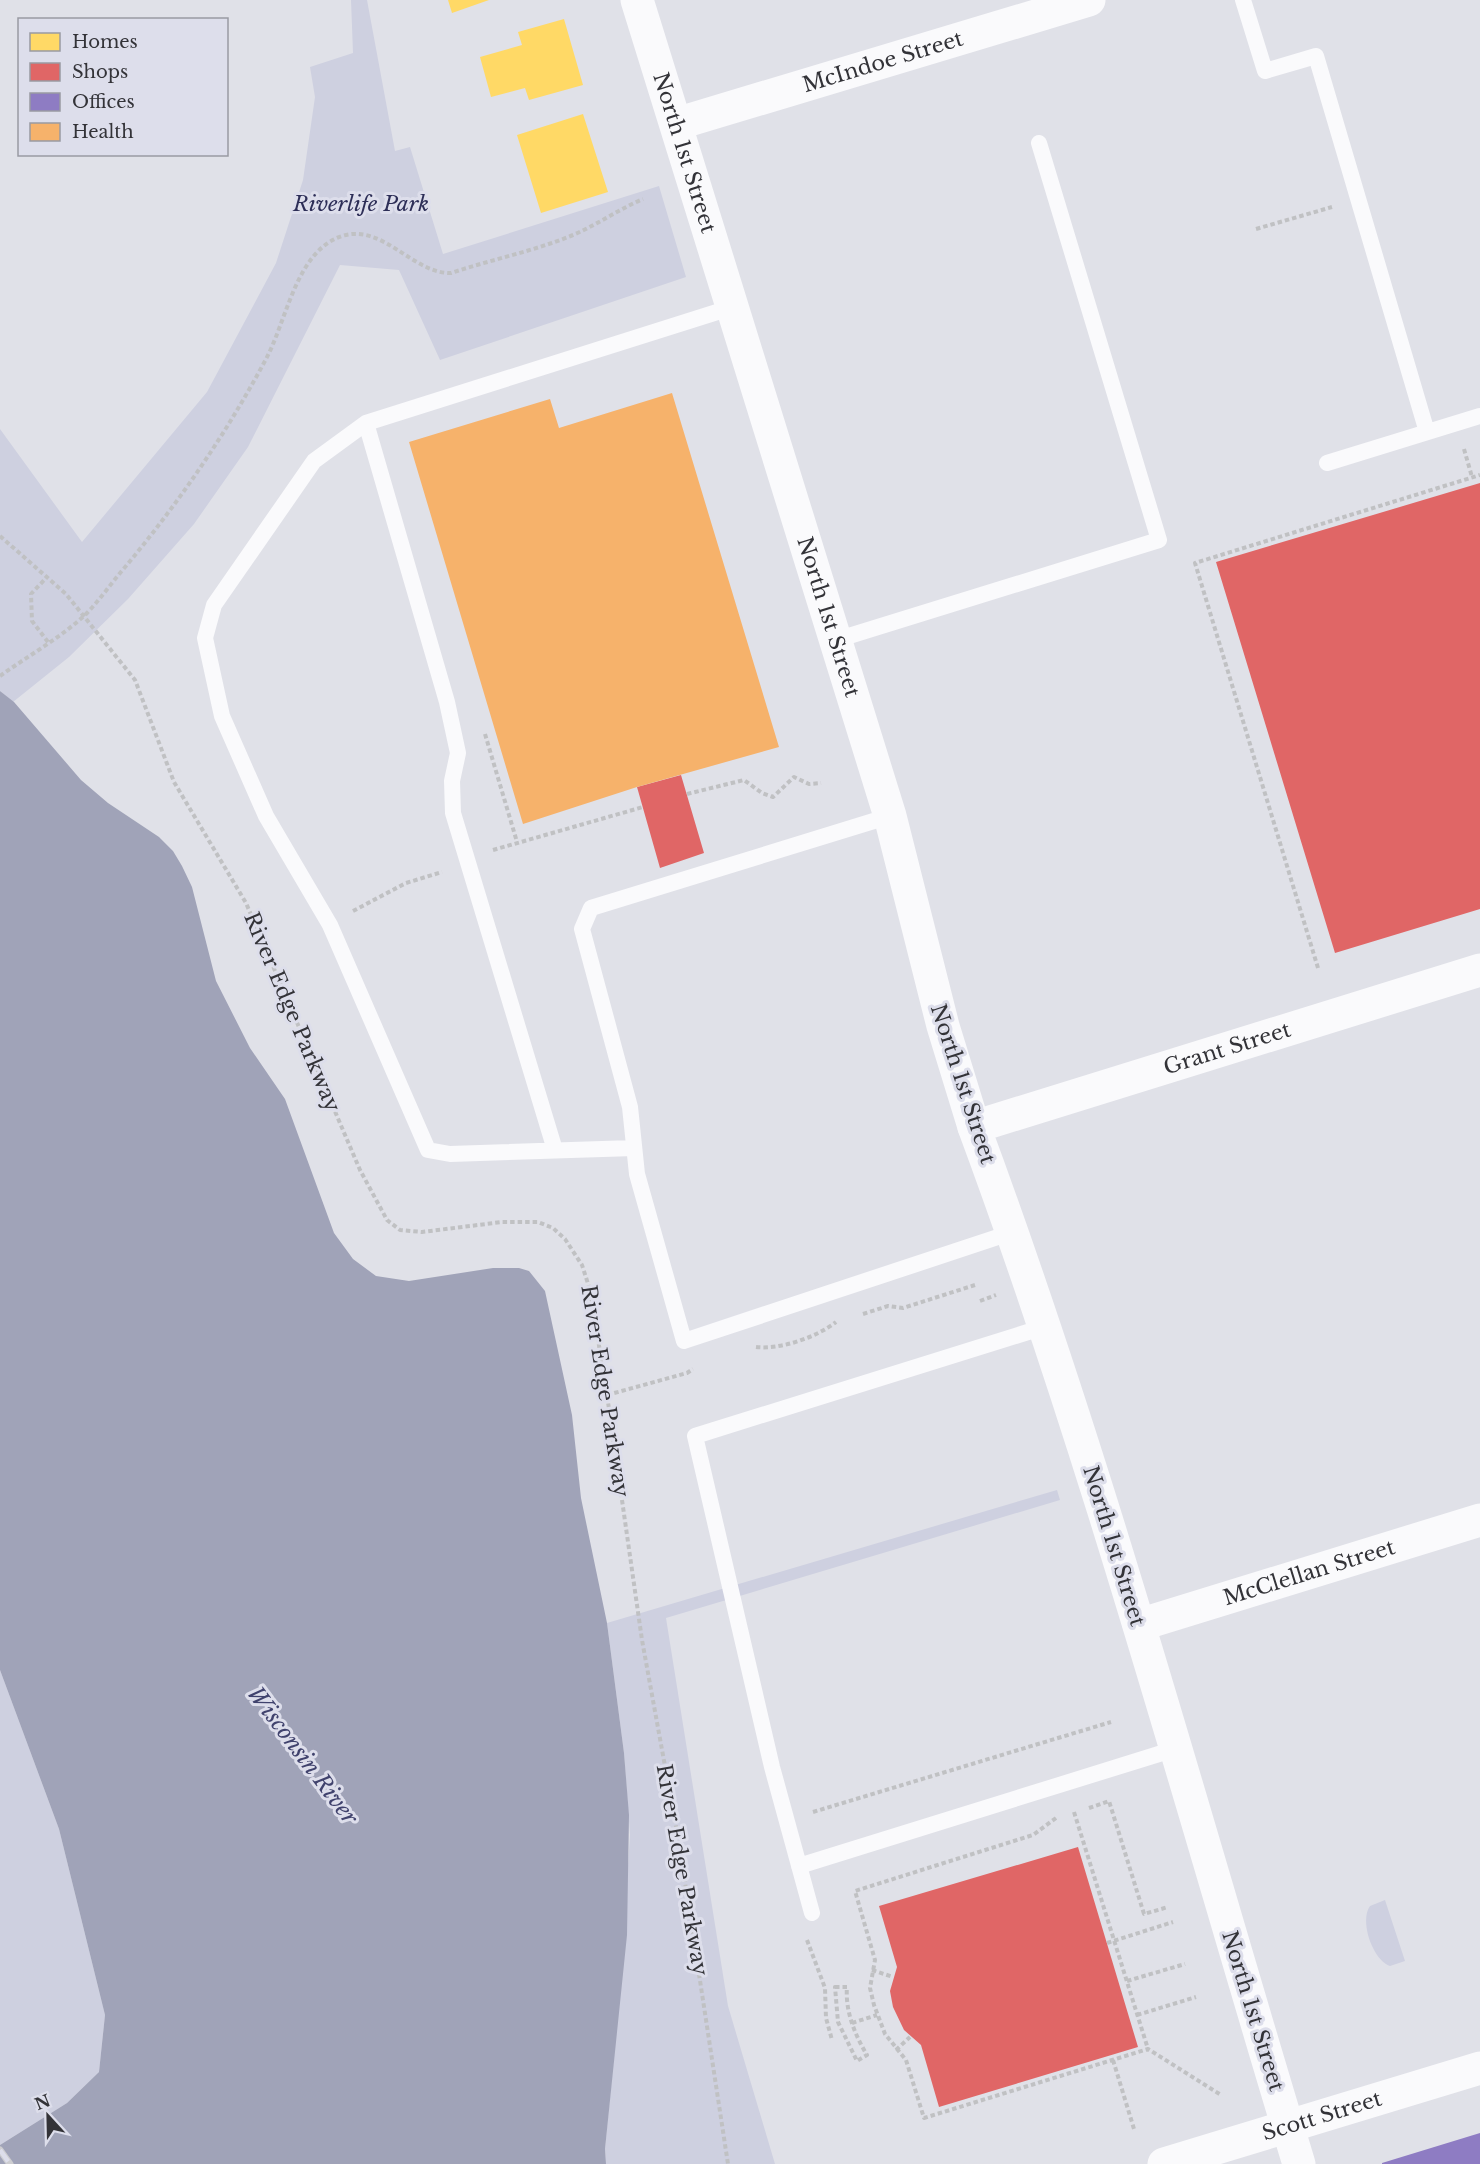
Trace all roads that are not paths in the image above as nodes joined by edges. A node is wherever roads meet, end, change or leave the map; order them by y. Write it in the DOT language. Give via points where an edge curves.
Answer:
graph roads {
  1 [pos="638,0"];
  2 [pos="1243,0"];
  3 [pos="1081,1"];
  4 [pos="676,124"];
  5 [pos="1039,142"];
  6 [pos="733,307"];
  7 [pos="1480,416"];
  8 [pos="366,423"];
  9 [pos="1427,432"];
  10 [pos="1327,462"];
  11 [pos="836,640"];
  12 [pos="890,816"];
  13 [pos="1480,970"];
  14 [pos="974,1127"];
  15 [pos="634,1148"];
  16 [pos="555,1150"];
  17 [pos="1013,1232"];
  18 [pos="1044,1326"];
  19 [pos="1480,1520"];
  20 [pos="1139,1625"];
  21 [pos="1175,1749"];
  22 [pos="799,1866"];
  23 [pos="812,1913"];
  24 [pos="1480,2068"];
  25 [pos="1288,2127"];
  26 [pos="1164,2164"];
  27 [pos="1299,2164"];
  1 -- 4 [label="street, North 1st Street"];
  2 -- 9 [label="lane" via="1265,71 1316,56"];
  3 -- 4 [label="street, McIndoe Street"];
  4 -- 6 [label="street, North 1st Street"];
  5 -- 11 [label="lane" via="1159,540"];
  6 -- 8 [label="lane"];
  6 -- 11 [label="street, North 1st Street"];
  7 -- 9 [label="lane"];
  8 -- 16 [label="lane" via="447,702 458,753 453,813"];
  8 -- 16 [label="lane" via="314,461 214,605 205,638 222,716 266,816 330,926 428,1150 450,1154"];
  9 -- 10 [label="lane"];
  11 -- 12 [label="street, North 1st Street"];
  12 -- 14 [label="street, North 1st Street" via="942,1026"];
  12 -- 15 [label="lane" via="591,908 582,929 630,1107"];
  13 -- 14 [label="street, Grant Street"];
  14 -- 17 [label="street, North 1st Street"];
  15 -- 16 [label="lane"];
  15 -- 17 [label="lane" via="637,1174 684,1341"];
  17 -- 18 [label="street, North 1st Street"];
  18 -- 20 [label="street, North 1st Street"];
  18 -- 22 [label="lane" via="695,1436"];
  19 -- 20 [label="street, McClellan Street"];
  20 -- 21 [label="street, North 1st Street"];
  21 -- 22 [label="lane"];
  21 -- 25 [label="street, North 1st Street"];
  22 -- 23 [label="lane"];
  24 -- 25 [label="street, Scott Street"];
  25 -- 26 [label="street, Scott Street"];
  25 -- 27 [label="street, North 1st Street"];
}
